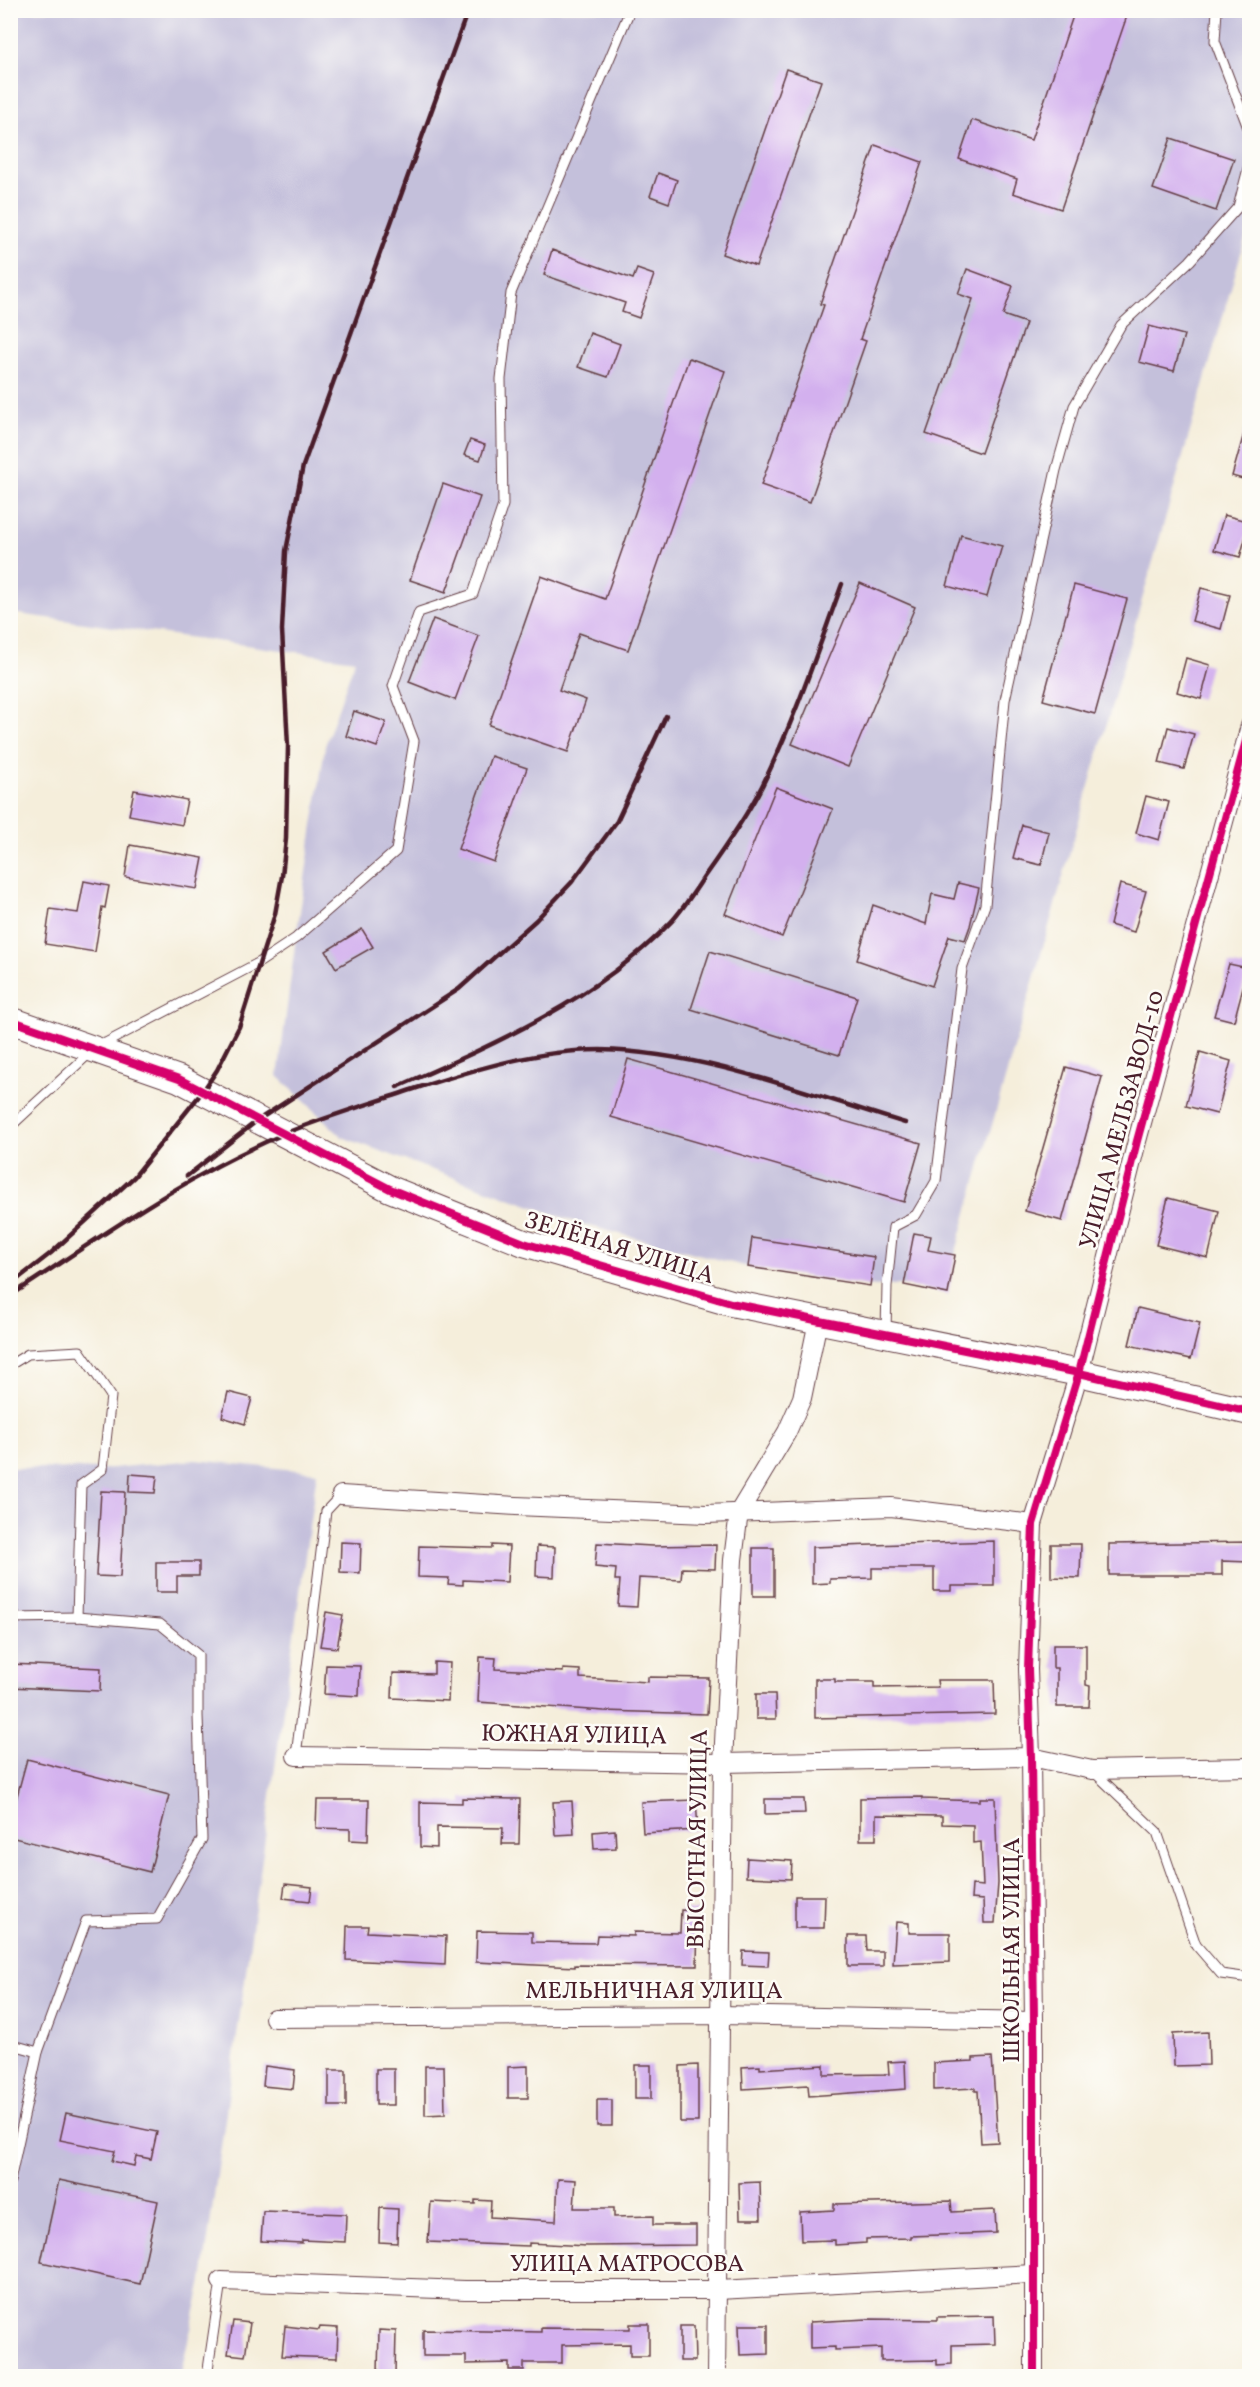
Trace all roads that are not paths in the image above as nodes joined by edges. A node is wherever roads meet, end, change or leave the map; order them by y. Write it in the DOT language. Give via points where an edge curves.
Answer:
graph roads {
  1 [pos="630,10"];
  2 [pos="1217,10"];
  3 [pos="1250,133"];
  4 [pos="1250,161"];
  5 [pos="1250,726"];
  6 [pos="10,1020"];
  7 [pos="94,1049"];
  8 [pos="10,1127"];
  9 [pos="818,1321"];
  10 [pos="886,1334"];
  11 [pos="10,1365"];
  12 [pos="1079,1373"];
  13 [pos="1250,1412"];
  14 [pos="341,1495"];
  15 [pos="739,1512"];
  16 [pos="1033,1524"];
  17 [pos="77,1617"];
  18 [pos="10,1618"];
  19 [pos="296,1756"];
  20 [pos="1031,1757"];
  21 [pos="723,1763"];
  22 [pos="1250,1767"];
  23 [pos="1092,1770"];
  24 [pos="1250,1977"];
  25 [pos="720,2015"];
  26 [pos="274,2018"];
  27 [pos="1034,2020"];
  28 [pos="10,2044"];
  29 [pos="38,2052"];
  30 [pos="10,2181"];
  31 [pos="1033,2274"];
  32 [pos="221,2281"];
  33 [pos="718,2290"];
  34 [pos="207,2376"];
  35 [pos="716,2376"];
  36 [pos="1034,2376"];
  1 -- 7 [label="lane" via="511,293 501,379 503,505 474,594 419,612 393,686 414,741 396,851 296,938 260,962"];
  2 -- 3 [label="lane" via="1215,41"];
  4 -- 10 [label="lane" via="1238,207 1190,261 1120,325 1074,406 1005,700 985,905 962,969 936,1181 916,1215 893,1227"];
  5 -- 12 [label="street, УЛИЦА МЕЛЬЗАВОД-10" via="1137,1141"];
  6 -- 7 [label="street, ЗЕЛЁНАЯ УЛИЦА"];
  7 -- 8 [label="lane"];
  7 -- 9 [label="street, ЗЕЛЁНАЯ УЛИЦА" via="179,1079 390,1189 524,1243 731,1304"];
  9 -- 10 [label="street, ЗЕЛЁНАЯ УЛИЦА"];
  9 -- 15 [label="street, ВЫСОТНАЯ УЛИЦА" via="802,1398 787,1432"];
  10 -- 12 [label="street, ЗЕЛЁНАЯ УЛИЦА"];
  11 -- 17 [label="lane" via="28,1354 80,1351 111,1396 103,1469 81,1485"];
  12 -- 13 [label="street, ЗЕЛЁНАЯ УЛИЦА"];
  12 -- 16 [label="street, УЛИЦА МЕЛЬЗАВОД-10"];
  14 -- 15 [label="street" via="516,1506"];
  14 -- 19 [label="lane" via="326,1511"];
  15 -- 16 [label="street" via="891,1507"];
  15 -- 21 [label="street, ВЫСОТНАЯ УЛИЦА"];
  16 -- 20 [label="street, ШКОЛЬНАЯ УЛИЦА" via="1028,1669"];
  17 -- 18 [label="lane"];
  17 -- 29 [label="lane" via="160,1624 198,1655 202,1839 157,1919 86,1921"];
  19 -- 21 [label="street, ЮЖНАЯ УЛИЦА"];
  20 -- 21 [label="street, ЮЖНАЯ УЛИЦА"];
  20 -- 23 [label="street, ЮЖНАЯ УЛИЦА"];
  20 -- 27 [label="street, ШКОЛЬНАЯ УЛИЦА"];
  21 -- 25 [label="street, ВЫСОТНАЯ УЛИЦА"];
  22 -- 23 [label="street, ЮЖНАЯ УЛИЦА"];
  23 -- 24 [label="lane" via="1157,1832 1197,1945 1221,1974"];
  25 -- 26 [label="street, МЕЛЬНИЧНАЯ УЛИЦА"];
  25 -- 27 [label="street, МЕЛЬНИЧНАЯ УЛИЦА"];
  25 -- 33 [label="street, ВЫСОТНАЯ УЛИЦА"];
  27 -- 31 [label="street, ШКОЛЬНАЯ УЛИЦА"];
  28 -- 29 [label="lane"];
  29 -- 30 [label="lane"];
  31 -- 33 [label="street, УЛИЦА МАТРОСОВА"];
  31 -- 36 [label="street, ШКОЛЬНАЯ УЛИЦА"];
  32 -- 33 [label="street, УЛИЦА МАТРОСОВА" via="465,2290"];
  32 -- 34 [label="lane"];
  33 -- 35 [label="street, ВЫСОТНАЯ УЛИЦА"];
}
